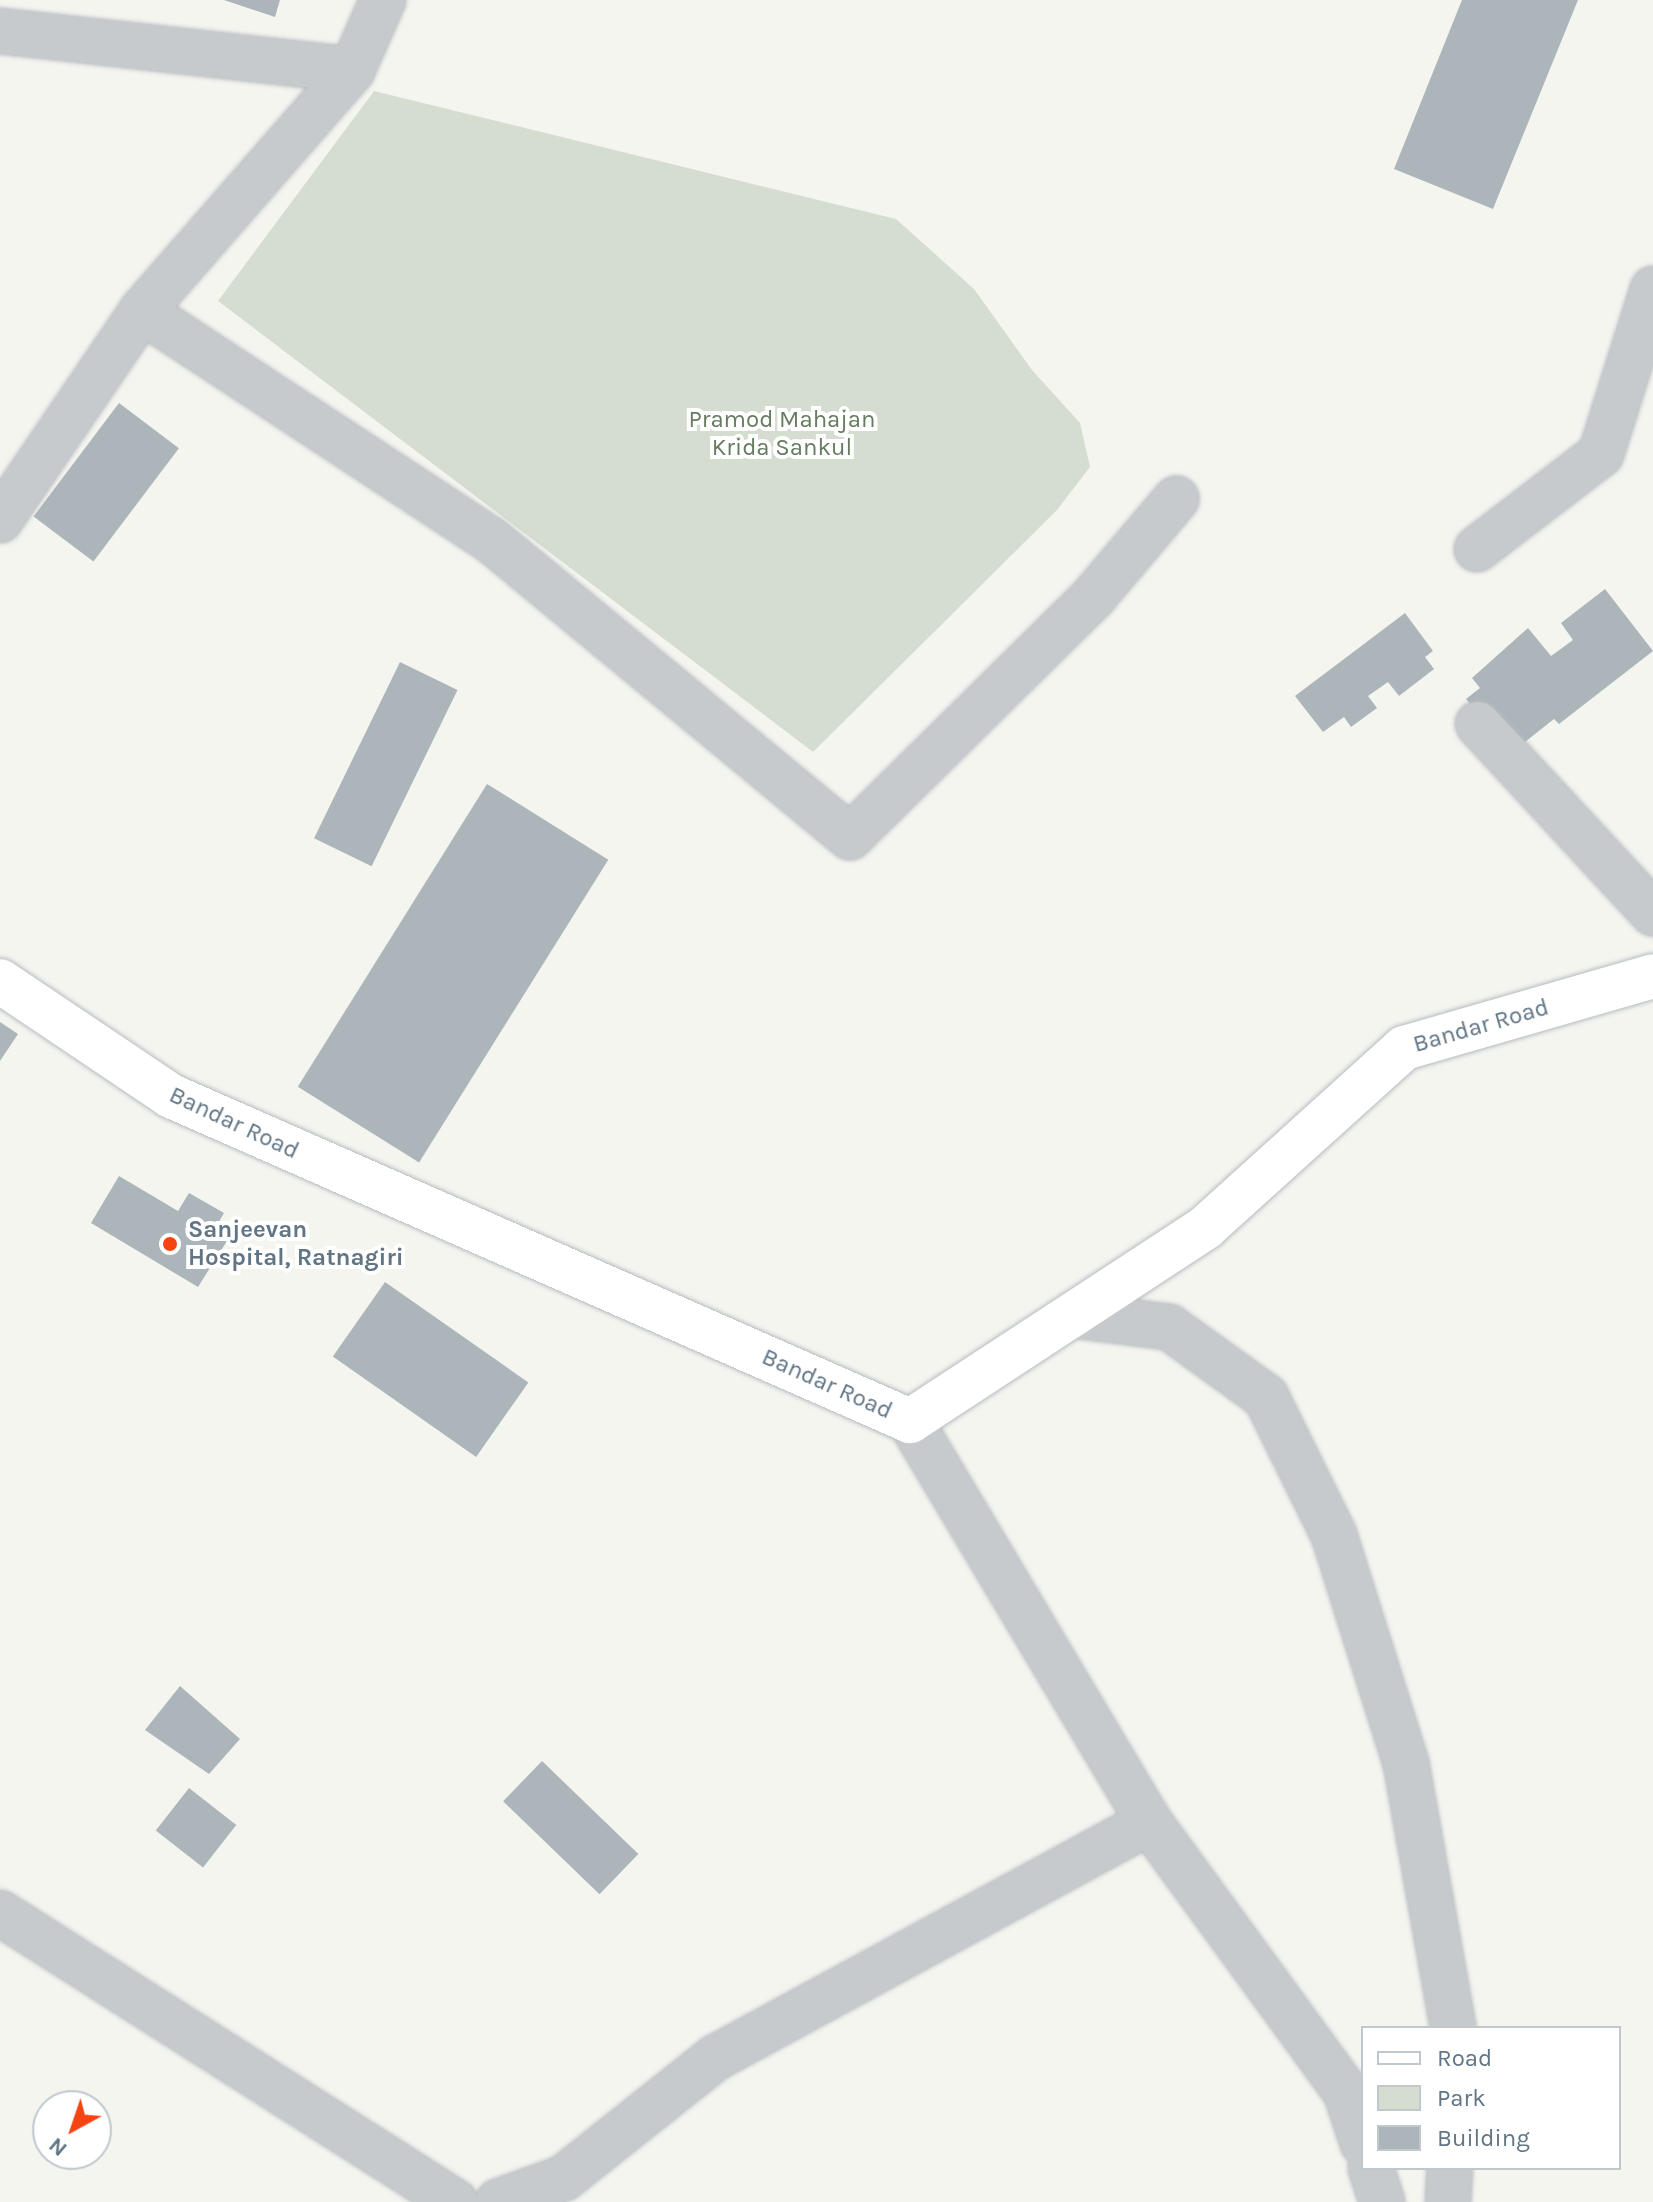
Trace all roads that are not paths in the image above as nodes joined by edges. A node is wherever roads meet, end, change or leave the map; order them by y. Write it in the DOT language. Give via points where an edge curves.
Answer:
graph roads {
  1 [pos="383,0"];
  2 [pos="0,31"];
  3 [pos="352,70"];
  4 [pos="1653,289"];
  5 [pos="142,311"];
  6 [pos="1176,499"];
  7 [pos="0,520"];
  8 [pos="1477,549"];
  9 [pos="1478,724"];
  10 [pos="1653,913"];
  11 [pos="1653,976"];
  12 [pos="0,981"];
  13 [pos="1072,1315"];
  14 [pos="910,1421"];
  15 [pos="1149,1822"];
  16 [pos="0,1913"];
  17 [pos="1453,2026"];
  18 [pos="1361,2137"];
  19 [pos="1372,2170"];
  20 [pos="1450,2170"];
  21 [pos="455,2202"];
  22 [pos="498,2202"];
  23 [pos="1382,2202"];
  24 [pos="1448,2202"];
  1 -- 3 [label="street"];
  2 -- 3 [label="street"];
  3 -- 5 [label="street"];
  4 -- 8 [label="street" via="1601,454"];
  5 -- 6 [label="street" via="491,540 850,837 1095,595"];
  5 -- 7 [label="street"];
  9 -- 10 [label="street"];
  11 -- 13 [label="street, Bandar Road" via="1404,1048 1206,1227"];
  12 -- 14 [label="street, Bandar Road" via="171,1096"];
  13 -- 14 [label="street, Bandar Road"];
  13 -- 17 [label="street" via="1169,1327 1266,1397 1334,1535 1406,1763"];
  14 -- 15 [label="street"];
  15 -- 18 [label="street" via="1346,2092"];
  15 -- 22 [label="street" via="715,2058 564,2178"];
  16 -- 21 [label="street"];
  19 -- 23 [label="street"];
  20 -- 24 [label="street"];
}
